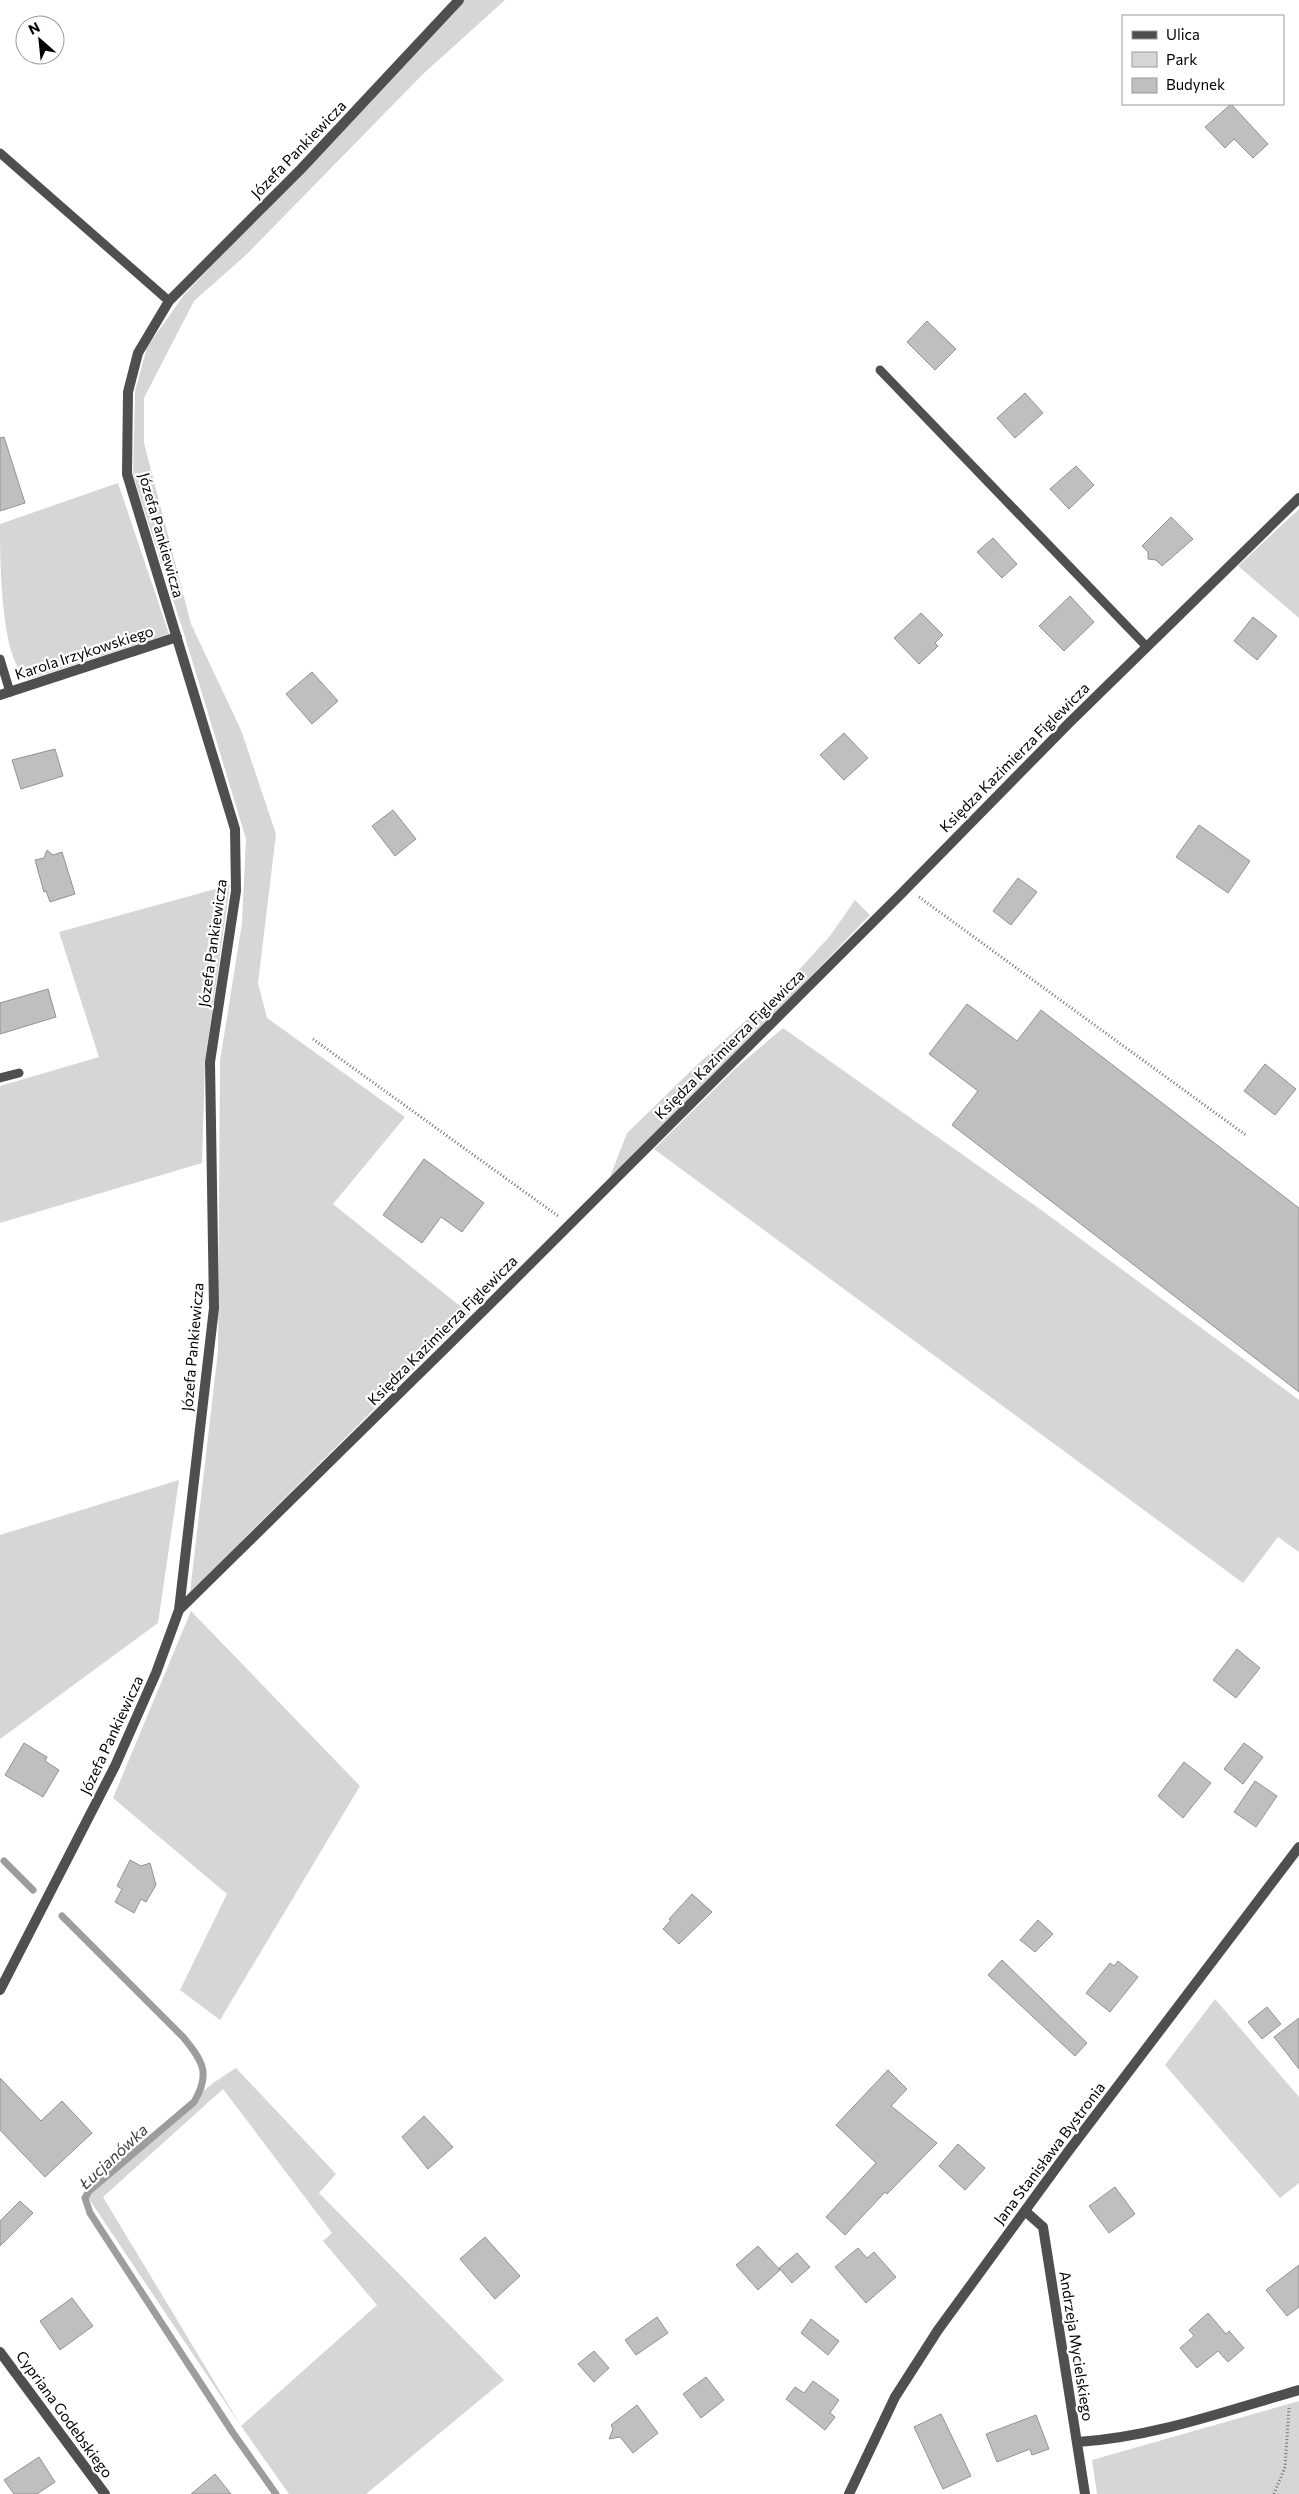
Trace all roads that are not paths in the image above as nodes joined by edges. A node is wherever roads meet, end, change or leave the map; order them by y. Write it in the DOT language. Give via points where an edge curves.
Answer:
graph roads {
  1 [pos="459,0"];
  2 [pos="0,153"];
  3 [pos="169,301"];
  4 [pos="880,370"];
  5 [pos="1299,498"];
  6 [pos="177,637"];
  7 [pos="1147,646"];
  8 [pos="0,660"];
  9 [pos="10,692"];
  10 [pos="0,695"];
  11 [pos="19,1073"];
  12 [pos="0,1078"];
  13 [pos="178,1610"];
  14 [pos="1299,1847"];
  15 [pos="0,1990"];
  16 [pos="1025,2211"];
  17 [pos="0,2352"];
  18 [pos="1294,2391"];
  19 [pos="1078,2442"];
  20 [pos="105,2494"];
  21 [pos="848,2494"];
  22 [pos="1085,2494"];
  1 -- 3 [label="street, Józefa Pankiewicza" via="301,169"];
  2 -- 3 [label="lane"];
  3 -- 6 [label="street, Józefa Pankiewicza" via="138,353 128,392 127,474"];
  4 -- 7 [label="lane"];
  5 -- 7 [label="street, Księdza Kazimierza Figlewicza"];
  6 -- 9 [label="street, Karola Irzykowskiego"];
  6 -- 13 [label="street, Józefa Pankiewicza" via="235,829 236,891 210,1062 214,1308"];
  7 -- 13 [label="street, Księdza Kazimierza Figlewicza" via="570,1224"];
  8 -- 9 [label="lane"];
  9 -- 10 [label="street, Karola Irzykowskiego"];
  11 -- 12 [label="lane"];
  13 -- 15 [label="street, Józefa Pankiewicza" via="156,1673 115,1766"];
  14 -- 16 [label="street, Jana Stanisława Bystronia"];
  16 -- 19 [label="street, Andrzeja Mycielskiego" via="1042,2227"];
  16 -- 21 [label="street, Jana Stanisława Bystronia" via="938,2330 895,2397"];
  17 -- 20 [label="street, Cypriana Godebskiego"];
  18 -- 19 [label="street" via="1148,2433"];
  19 -- 22 [label="street, Andrzeja Mycielskiego"];
}
